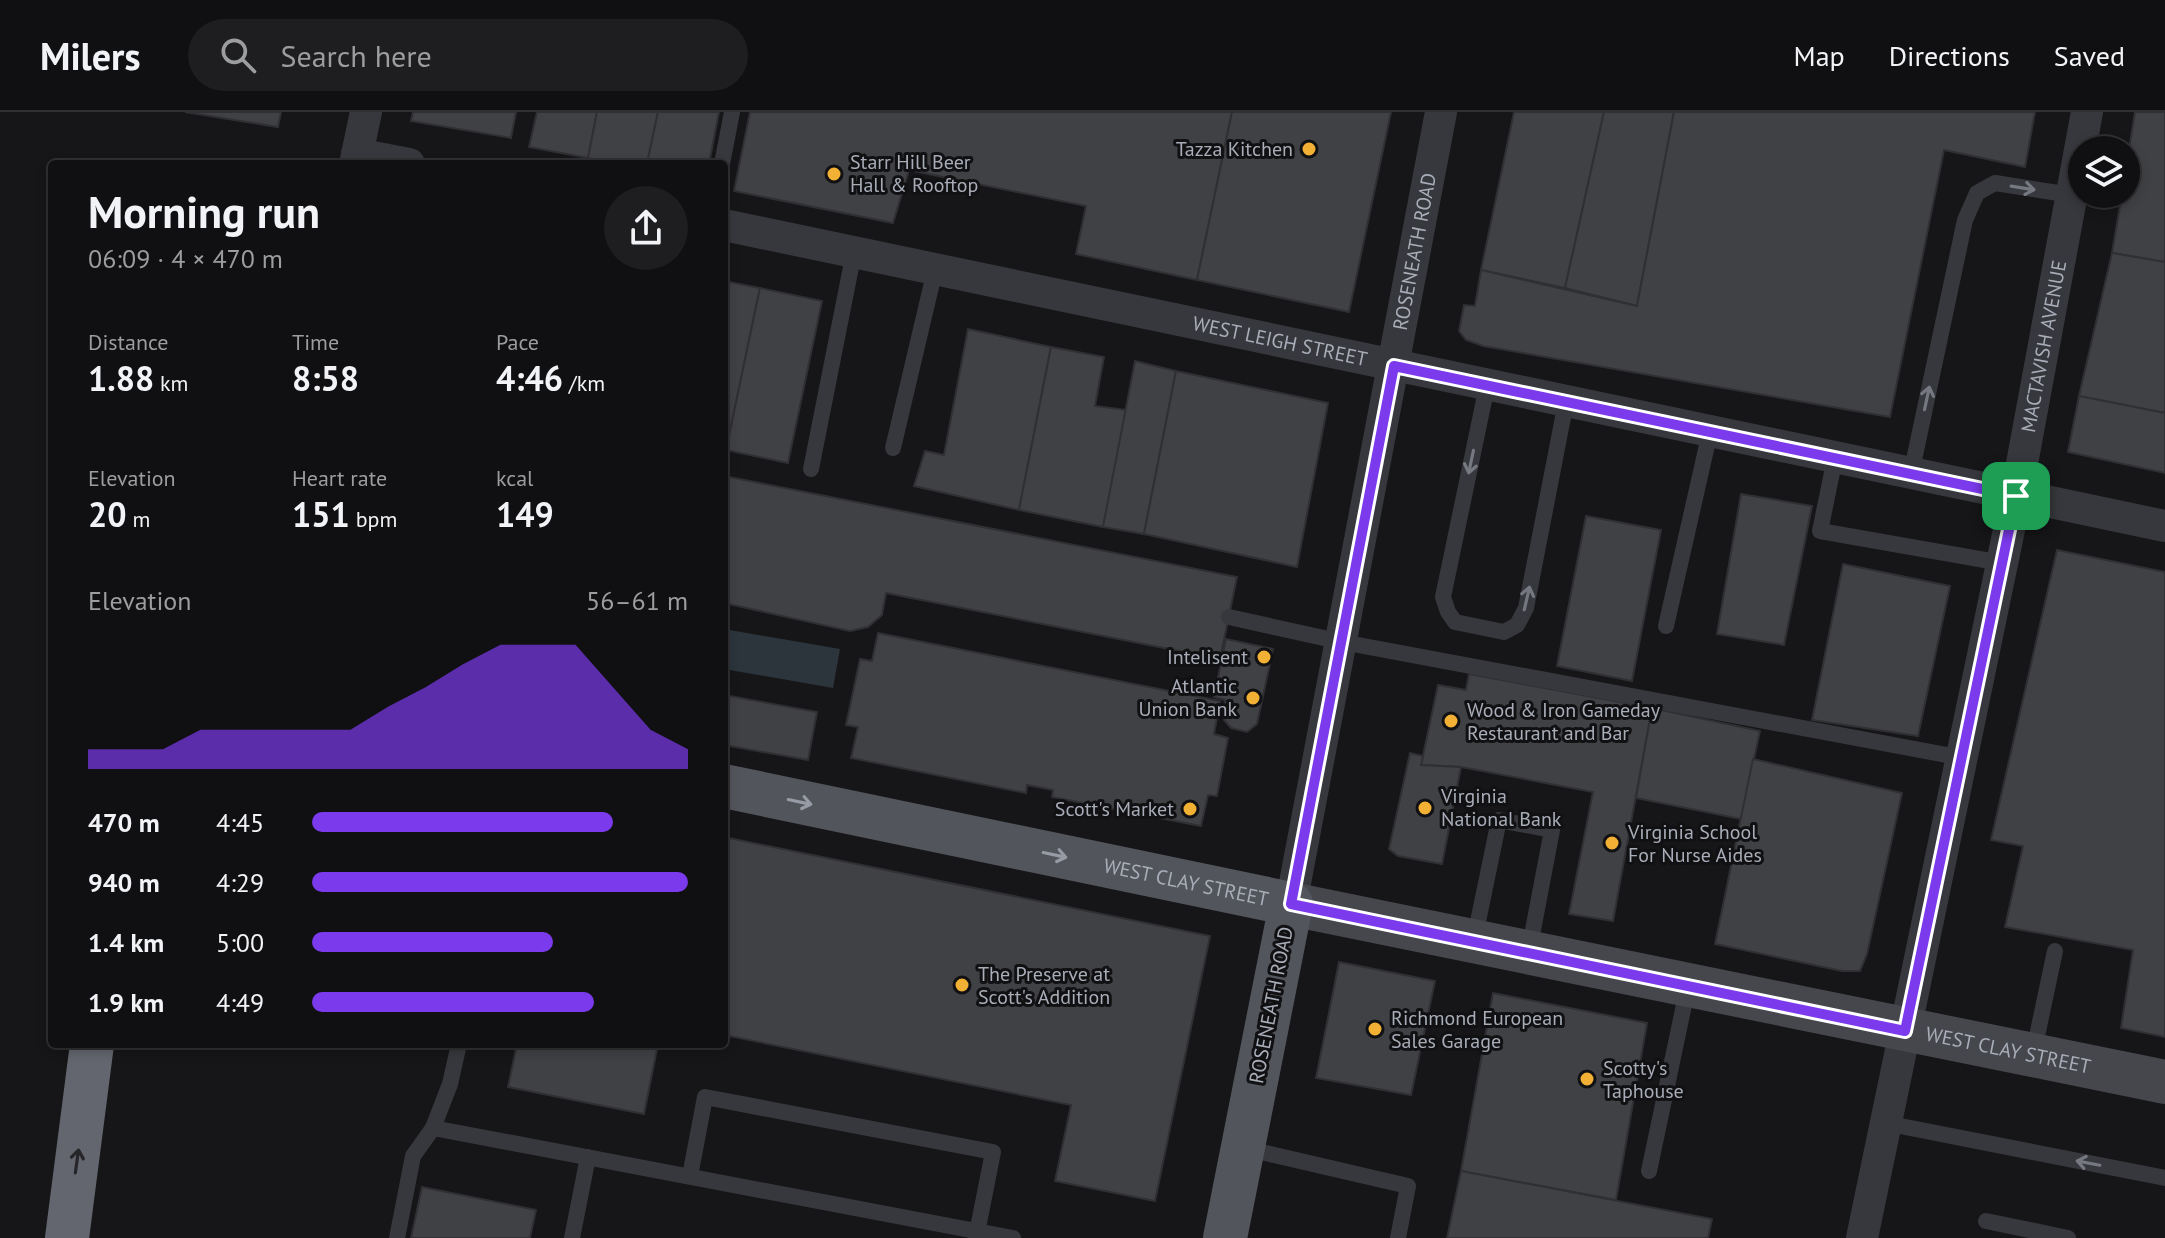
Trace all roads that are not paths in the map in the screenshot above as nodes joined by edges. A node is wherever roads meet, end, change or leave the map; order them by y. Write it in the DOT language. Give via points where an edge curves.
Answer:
graph roads {
  1 [pos="366,112"];
  2 [pos="732,112"];
  3 [pos="1441,112"];
  4 [pos="2087,112"];
  5 [pos="2082,136"];
  6 [pos="356,159"];
  7 [pos="723,160"];
  8 [pos="2068,195"];
  9 [pos="2069,208"];
  10 [pos="728,226"];
  11 [pos="854,252"];
  12 [pos="935,270"];
  13 [pos="1394,366"];
  14 [pos="1487,386"];
  15 [pos="1566,402"];
  16 [pos="1710,432"];
  17 [pos="893,448"];
  18 [pos="1835,458"];
  19 [pos="811,469"];
  20 [pos="1911,474"];
  21 [pos="2016,496"];
  22 [pos="2165,526"];
  23 [pos="2002,563"];
  24 [pos="1229,617"];
  25 [pos="1666,626"];
  26 [pos="1342,642"];
  27 [pos="1963,758"];
  28 [pos="728,787"];
  29 [pos="1291,904"];
  30 [pos="1474,942"];
  31 [pos="2055,951"];
  32 [pos="1528,953"];
  33 [pos="1688,986"];
  34 [pos="1905,1031"];
  35 [pos="91,1048"];
  36 [pos="458,1048"];
  37 [pos="2032,1056"];
  38 [pos="2165,1082"];
  39 [pos="1885,1123"];
  40 [pos="433,1128"];
  41 [pos="1243,1148"];
  42 [pos="588,1157"];
  43 [pos="1649,1171"];
  44 [pos="690,1176"];
  45 [pos="2165,1178"];
  46 [pos="1986,1221"];
  47 [pos="977,1235"];
  48 [pos="67,1238"];
  49 [pos="397,1238"];
  50 [pos="572,1238"];
  51 [pos="1013,1238"];
  52 [pos="1225,1238"];
  53 [pos="1398,1238"];
  54 [pos="1862,1238"];
  55 [pos="2068,1238"];
  1 -- 6 [label="street"];
  2 -- 7 [label="lane"];
  3 -- 13 [label="street, ROSENEATH ROAD"];
  4 -- 5 [label="street, MACTAVISH AVENUE"];
  20 -- 8 [label="lane, one-way" via="1965,220 1977,193 1995,183"];
  9 -- 21 [label="street, MACTAVISH AVENUE"];
  10 -- 11 [label="street, WEST LEIGH STREET"];
  11 -- 12 [label="street, WEST LEIGH STREET"];
  11 -- 19 [label="lane"];
  12 -- 13 [label="street, WEST LEIGH STREET"];
  12 -- 17 [label="lane"];
  13 -- 14 [label="street, WEST LEIGH STREET"];
  13 -- 26 [label="street, ROSENEATH ROAD"];
  14 -- 15 [label="street, WEST LEIGH STREET"];
  14 -- 15 [label="lane, one-way" via="1443,597 1455,622 1504,632 1517,625 1526,608"];
  15 -- 16 [label="street, WEST LEIGH STREET"];
  16 -- 18 [label="street, WEST LEIGH STREET"];
  16 -- 25 [label="lane"];
  18 -- 20 [label="street, WEST LEIGH STREET"];
  18 -- 23 [label="lane" via="1820,531"];
  20 -- 21 [label="street, WEST LEIGH STREET"];
  21 -- 22 [label="street, WEST LEIGH STREET"];
  21 -- 23 [label="street, MACTAVISH AVENUE"];
  23 -- 27 [label="street, MACTAVISH AVENUE"];
  24 -- 26 [label="lane"];
  26 -- 27 [label="lane"];
  26 -- 29 [label="street, ROSENEATH ROAD"];
  27 -- 34 [label="street, MACTAVISH AVENUE"];
  28 -- 29 [label="main road, WEST CLAY STREET, one-way"];
  29 -- 30 [label="street, WEST CLAY STREET"];
  29 -- 41 [label="main road, ROSENEATH ROAD"];
  30 -- 32 [label="street, WEST CLAY STREET"];
  30 -- 32 [label="lane" via="1499,820 1552,830"];
  31 -- 37 [label="lane"];
  32 -- 33 [label="street, WEST CLAY STREET"];
  33 -- 34 [label="street, WEST CLAY STREET"];
  33 -- 43 [label="lane"];
  34 -- 37 [label="street, WEST CLAY STREET"];
  34 -- 39 [label="street, MACTAVISH AVENUE"];
  48 -- 35 [label="highway, one-way"];
  36 -- 40 [label="lane"];
  37 -- 38 [label="street, WEST CLAY STREET"];
  45 -- 39 [label="lane, one-way"];
  39 -- 54 [label="street, MACTAVISH AVENUE"];
  40 -- 42 [label="lane"];
  40 -- 49 [label="lane" via="413,1156"];
  41 -- 52 [label="main road, ROSENEATH ROAD"];
  41 -- 53 [label="lane" via="1408,1186"];
  42 -- 44 [label="lane"];
  42 -- 50 [label="lane"];
  44 -- 47 [label="lane"];
  44 -- 47 [label="lane" via="705,1097 993,1152"];
  46 -- 55 [label="lane"];
  47 -- 51 [label="lane"];
}
